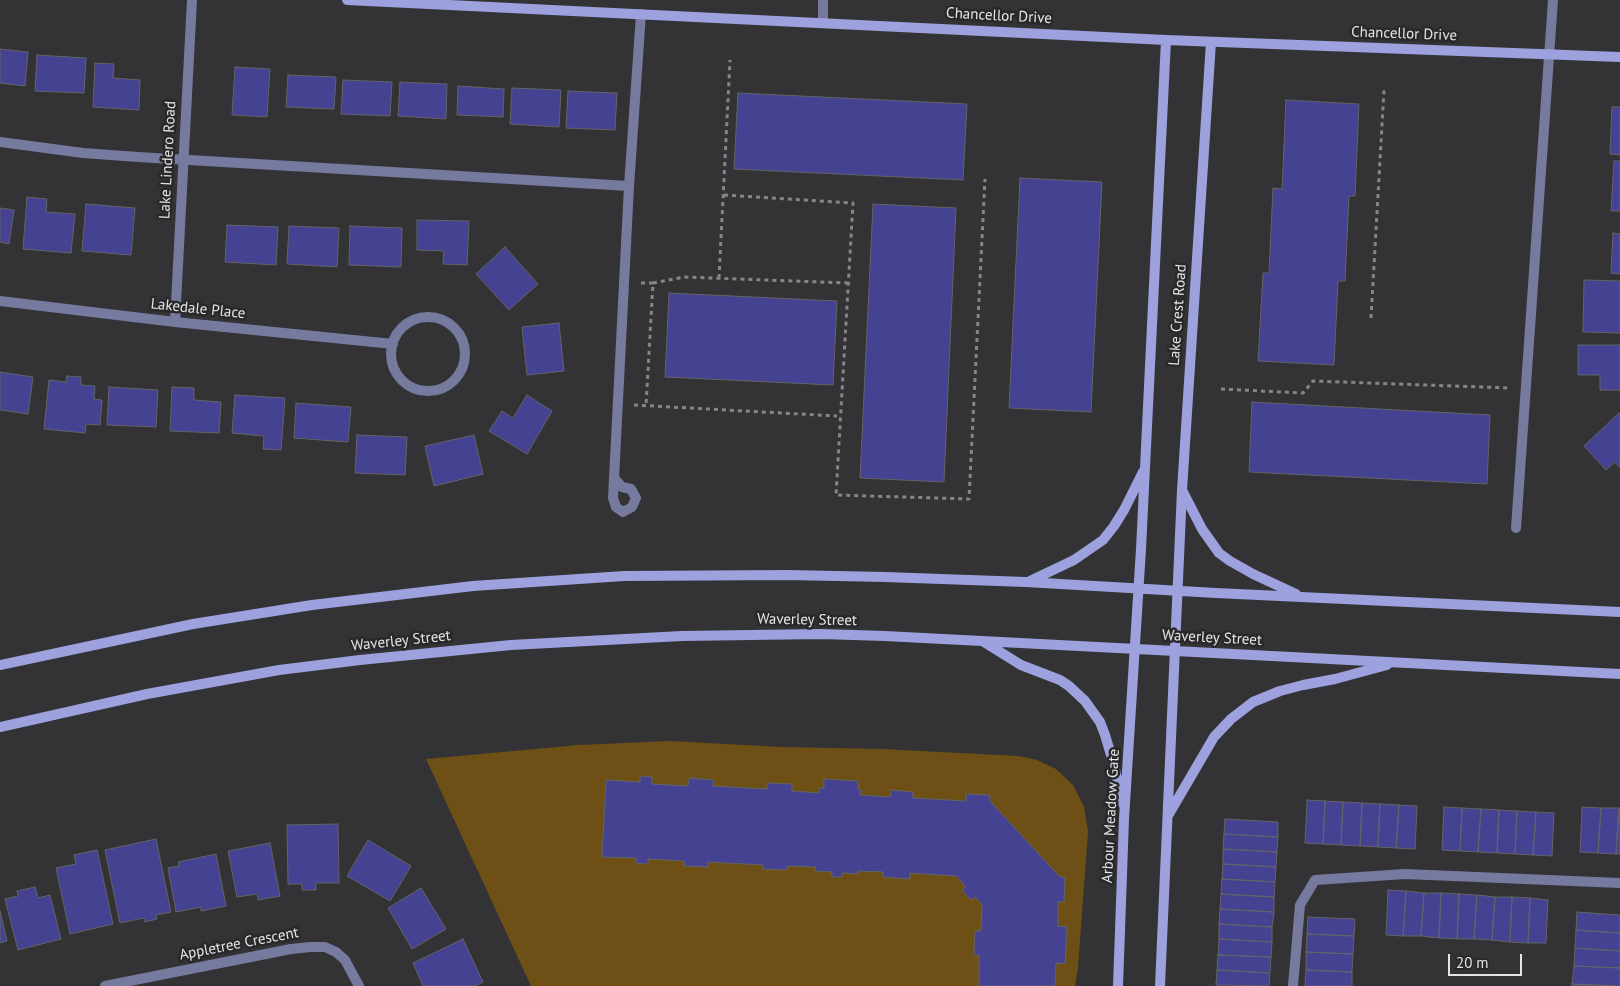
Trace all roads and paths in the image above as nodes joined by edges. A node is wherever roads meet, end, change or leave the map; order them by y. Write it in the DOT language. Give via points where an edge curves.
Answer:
graph roads {
  1 [pos="192,0"];
  2 [pos="347,0"];
  3 [pos="824,0"];
  4 [pos="1553,0"];
  5 [pos="641,14"];
  6 [pos="823,22"];
  7 [pos="1166,40"];
  8 [pos="1211,42"];
  9 [pos="1549,54"];
  10 [pos="1620,57"];
  11 [pos="730,60"];
  12 [pos="1384,90"];
  13 [pos="0,142"];
  14 [pos="183,159"];
  15 [pos="985,179"];
  16 [pos="629,186"];
  17 [pos="724,195"];
  18 [pos="720,278"];
  19 [pos="624,282"];
  20 [pos="848,283"];
  21 [pos="653,284"];
  22 [pos="0,301"];
  23 [pos="1371,318"];
  24 [pos="175,322"];
  25 [pos="393,344"];
  26 [pos="1221,389"];
  27 [pos="1526,389"];
  28 [pos="618,404"];
  29 [pos="646,405"];
  30 [pos="837,416"];
  31 [pos="1145,469"];
  32 [pos="614,478"];
  33 [pos="1182,490"];
  34 [pos="1516,528"];
  35 [pos="1026,582"];
  36 [pos="1138,589"];
  37 [pos="1177,591"];
  38 [pos="1302,597"];
  39 [pos="1620,612"];
  40 [pos="983,641"];
  41 [pos="1135,649"];
  42 [pos="1174,651"];
  43 [pos="1396,663"];
  44 [pos="0,665"];
  45 [pos="1620,674"];
  46 [pos="0,727"];
  47 [pos="1167,817"];
  48 [pos="1124,819"];
  49 [pos="1620,883"];
  50 [pos="106,986"];
  51 [pos="359,986"];
  52 [pos="1118,986"];
  53 [pos="1160,986"];
  54 [pos="1293,986"];
  1 -- 14 [label="street, Lake Lindero Road"];
  2 -- 5 [label="main road, Chancellor Drive"];
  3 -- 6 [label="street"];
  4 -- 9 [label="street"];
  5 -- 6 [label="main road, Chancellor Drive"];
  5 -- 16 [label="street"];
  6 -- 7 [label="main road, Chancellor Drive"];
  7 -- 8 [label="main road, Chancellor Drive"];
  7 -- 31 [label="main road, Lake Crest Road"];
  8 -- 9 [label="main road, Chancellor Drive"];
  8 -- 33 [label="main road, Lake Crest Road"];
  9 -- 10 [label="main road, Chancellor Drive"];
  9 -- 27 [label="street"];
  11 -- 17 [label="path"];
  12 -- 23 [label="path"];
  13 -- 14 [label="street" via="83,153"];
  14 -- 16 [label="street"];
  14 -- 24 [label="street, Lake Lindero Road"];
  15 -- 20 [label="path" via="969,499 836,495"];
  16 -- 19 [label="street"];
  17 -- 18 [label="path"];
  17 -- 20 [label="path" via="852,203"];
  18 -- 20 [label="path"];
  18 -- 21 [label="path" via="684,277"];
  19 -- 21 [label="path"];
  19 -- 28 [label="street"];
  21 -- 29 [label="path"];
  22 -- 24 [label="street, Lakedale Place"];
  24 -- 25 [label="street, Lakedale Place"];
  25 -- 25 [label="street" via="391,356 396,372 414,389 440,390 456,379 462,368 465,356 460,335 440,319 414,320 399,332"];
  26 -- 27 [label="path" via="1303,393 1313,381"];
  27 -- 34 [label="street"];
  28 -- 29 [label="path"];
  28 -- 32 [label="street"];
  29 -- 30 [label="path"];
  31 -- 35 [label="main road" via="1124,510 1103,540 1074,560"];
  31 -- 36 [label="main road, Lake Crest Road"];
  33 -- 37 [label="main road, Lake Crest Road"];
  33 -- 38 [label="main road" via="1219,553"];
  35 -- 36 [label="main road"];
  35 -- 44 [label="main road" via="686,575 473,586 239,616"];
  36 -- 37 [label="main road"];
  36 -- 41 [label="main road, Arbour Meadow Gate"];
  37 -- 38 [label="main road"];
  37 -- 42 [label="main road, Lake Crest Road"];
  38 -- 39 [label="main road"];
  40 -- 41 [label="main road, Waverley Street"];
  40 -- 46 [label="main road, Waverley Street" via="821,634 721,634 501,646 278,670 146,694"];
  40 -- 48 [label="main road" via="1021,664 1060,680 1085,701 1105,735"];
  41 -- 42 [label="main road, Waverley Street"];
  41 -- 48 [label="main road, Arbour Meadow Gate"];
  42 -- 43 [label="main road, Waverley Street"];
  42 -- 47 [label="main road"];
  43 -- 45 [label="main road, Waverley Street"];
  43 -- 47 [label="main road" via="1280,691 1253,702 1214,737"];
  47 -- 53 [label="main road"];
  48 -- 52 [label="main road, Arbour Meadow Gate"];
  49 -- 54 [label="street" via="1405,874 1315,880 1300,905"];
  50 -- 51 [label="street, Appletree Crescent" via="291,948 325,947 345,960"];
}
